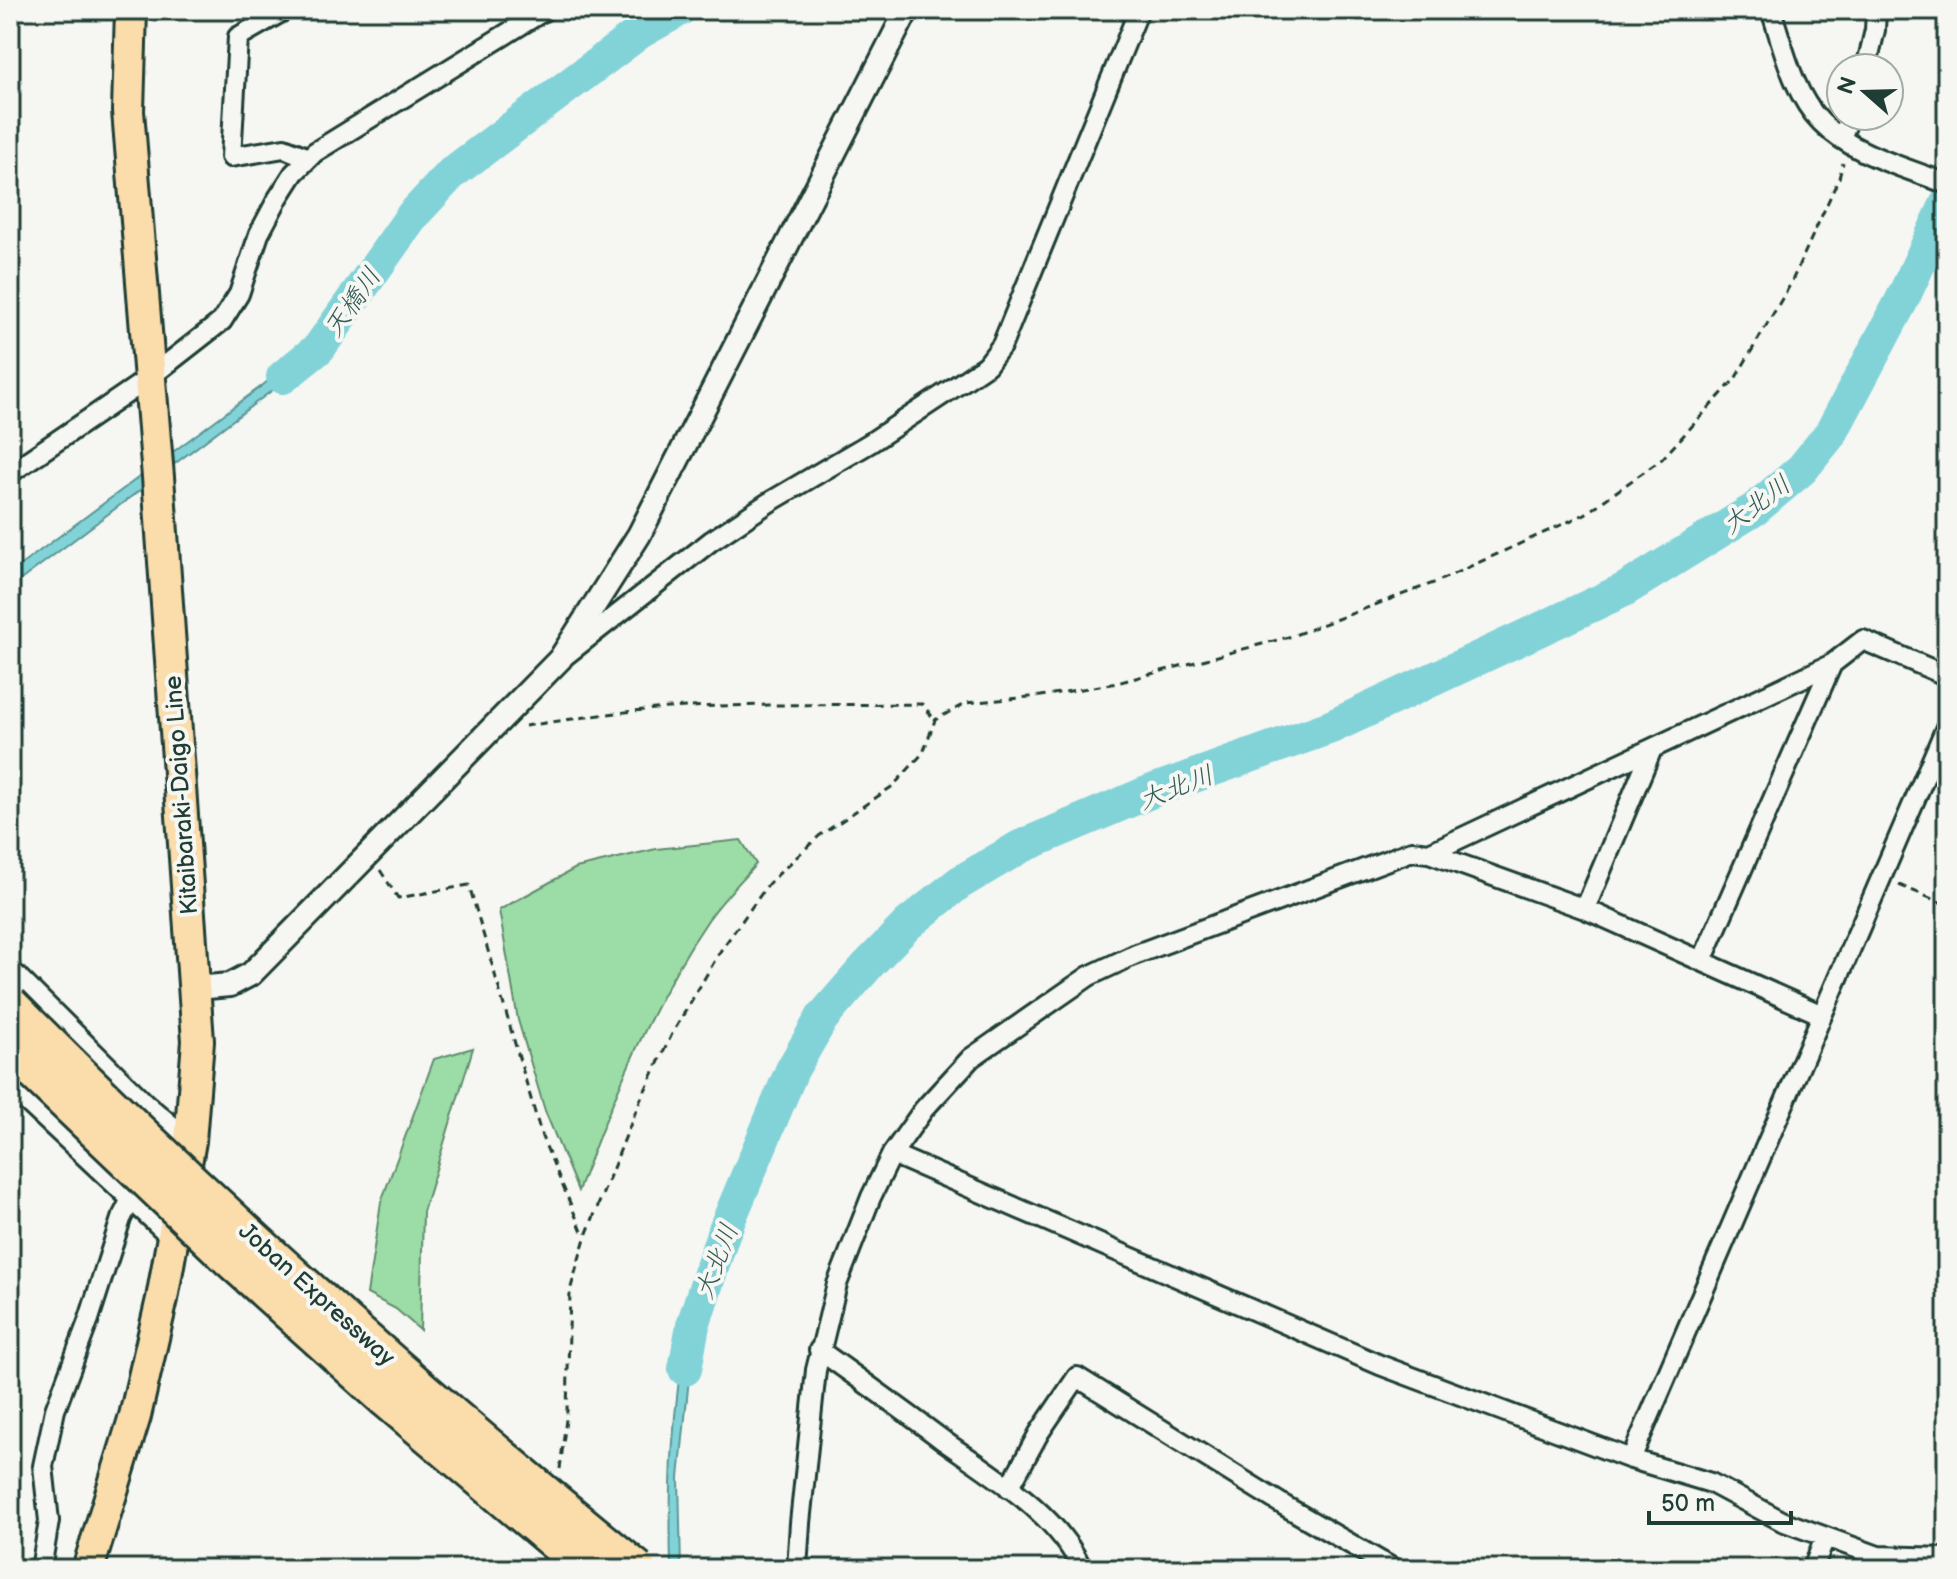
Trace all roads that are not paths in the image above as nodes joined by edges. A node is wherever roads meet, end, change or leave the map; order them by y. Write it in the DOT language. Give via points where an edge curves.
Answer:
graph roads {
  1 [pos="131,10"];
  2 [pos="246,10"];
  3 [pos="285,10"];
  4 [pos="545,10"];
  5 [pos="907,10"];
  6 [pos="1139,10"];
  7 [pos="1771,10"];
  8 [pos="1876,10"];
  9 [pos="254,28"];
  10 [pos="1870,52"];
  11 [pos="1846,132"];
  12 [pos="1844,141"];
  13 [pos="309,158"];
  14 [pos="1947,184"];
  15 [pos="149,378"];
  16 [pos="10,473"];
  17 [pos="560,659"];
  18 [pos="1832,664"];
  19 [pos="1947,676"];
  20 [pos="1947,725"];
  21 [pos="1652,749"];
  22 [pos="1429,853"];
  23 [pos="1585,909"];
  24 [pos="1702,961"];
  25 [pos="10,969"];
  26 [pos="196,988"];
  27 [pos="10,1004"];
  28 [pos="1822,1015"];
  29 [pos="10,1050"];
  30 [pos="10,1086"];
  31 [pos="190,1141"];
  32 [pos="892,1154"];
  33 [pos="131,1199"];
  34 [pos="172,1238"];
  35 [pos="819,1350"];
  36 [pos="1631,1459"];
  37 [pos="1009,1488"];
  38 [pos="1825,1537"];
  39 [pos="1947,1558"];
  40 [pos="41,1569"];
  41 [pos="88,1569"];
  42 [pos="586,1569"];
  43 [pos="638,1569"];
  44 [pos="797,1569"];
  45 [pos="1082,1569"];
  46 [pos="1394,1569"];
  47 [pos="1813,1569"];
  1 -- 15 [label="main road, Kitaibaraki-Daigo Line" via="128,111"];
  2 -- 9 [label="street"];
  3 -- 9 [label="street"];
  4 -- 13 [label="street"];
  5 -- 17 [label="street" via="639,535"];
  6 -- 17 [label="street" via="1002,345 987,365 711,541"];
  7 -- 12 [label="street" via="1802,95 1819,121"];
  8 -- 10 [label="street"];
  9 -- 13 [label="street" via="238,37 231,157 284,148"];
  11 -- 12 [label="street"];
  12 -- 14 [label="street"];
  13 -- 15 [label="street" via="278,198 259,234 239,294 222,321"];
  15 -- 16 [label="street"];
  15 -- 26 [label="main road, Kitaibaraki-Daigo Line"];
  17 -- 26 [label="street" via="251,974 230,985"];
  18 -- 19 [label="street" via="1863,640"];
  18 -- 21 [label="street"];
  18 -- 24 [label="street"];
  20 -- 28 [label="street"];
  21 -- 22 [label="street"];
  21 -- 23 [label="street"];
  22 -- 23 [label="street"];
  22 -- 32 [label="street" via="1412,851 1386,859 1089,976 971,1058"];
  23 -- 24 [label="street"];
  24 -- 28 [label="street"];
  25 -- 31 [label="street"];
  26 -- 31 [label="main road, Kitaibaraki-Daigo Line" via="198,1041"];
  27 -- 43 [label="highway, Joban Expressway, bridge" via="124,1117 386,1358"];
  28 -- 36 [label="street"];
  29 -- 42 [label="highway, Joban Expressway, bridge" via="386,1400"];
  30 -- 33 [label="street"];
  31 -- 34 [label="main road, Kitaibaraki-Daigo Line"];
  32 -- 35 [label="street" via="847,1253"];
  32 -- 36 [label="street" via="1380,1365"];
  33 -- 34 [label="street"];
  33 -- 40 [label="street" via="55,1410 43,1466 49,1521"];
  34 -- 41 [label="main road, Kitaibaraki-Daigo Line" via="135,1416"];
  35 -- 37 [label="street"];
  35 -- 44 [label="street"];
  36 -- 38 [label="street" via="1711,1483"];
  37 -- 45 [label="street" via="1059,1531"];
  37 -- 46 [label="street" via="1077,1377"];
  38 -- 39 [label="street" via="1878,1556"];
  38 -- 47 [label="street"];
}
